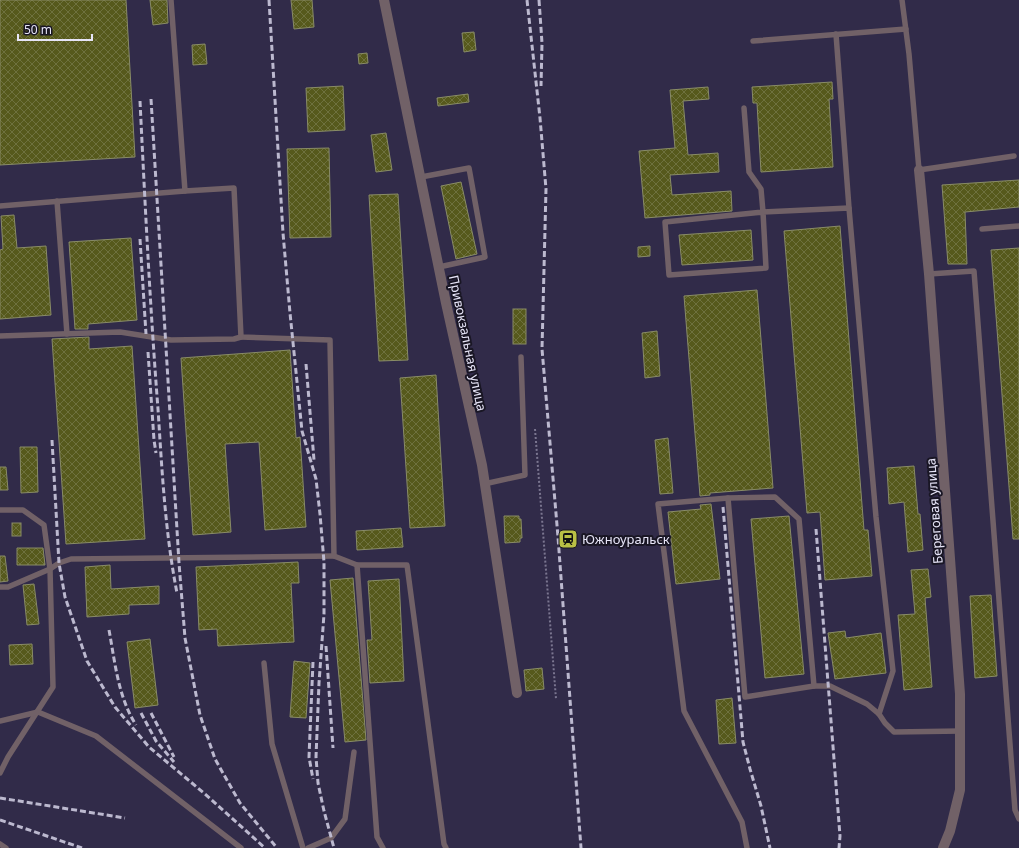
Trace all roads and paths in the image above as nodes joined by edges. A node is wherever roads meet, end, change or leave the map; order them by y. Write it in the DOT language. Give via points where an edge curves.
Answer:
graph roads {
  1 [pos="171,0"];
  2 [pos="384,0"];
  3 [pos="902,0"];
  4 [pos="906,29"];
  5 [pos="836,34"];
  6 [pos="752,41"];
  7 [pos="744,108"];
  8 [pos="1014,156"];
  9 [pos="919,170"];
  10 [pos="421,177"];
  11 [pos="185,191"];
  12 [pos="58,201"];
  13 [pos="0,206"];
  14 [pos="849,208"];
  15 [pos="763,212"];
  16 [pos="1019,226"];
  17 [pos="982,229"];
  18 [pos="439,267"];
  19 [pos="929,274"];
  20 [pos="67,334"];
  21 [pos="0,336"];
  22 [pos="242,337"];
  23 [pos="521,357"];
  24 [pos="535,429"];
  25 [pos="484,484"];
  26 [pos="728,498"];
  27 [pos="0,510"];
  28 [pos="334,556"];
  29 [pos="358,565"];
  30 [pos="50,570"];
  31 [pos="0,587"];
  32 [pos="264,663"];
  33 [pos="814,686"];
  34 [pos="517,693"];
  35 [pos="556,699"];
  36 [pos="38,712"];
  37 [pos="879,714"];
  38 [pos="0,721"];
  39 [pos="961,731"];
  40 [pos="354,752"];
  41 [pos="0,773"];
  42 [pos="1019,819"];
  43 [pos="0,844"];
  44 [pos="6,848"];
  45 [pos="242,848"];
  46 [pos="303,848"];
  47 [pos="308,848"];
  48 [pos="383,848"];
  49 [pos="446,848"];
  50 [pos="747,848"];
  51 [pos="943,848"];
  1 -- 11 [label="lane"];
  2 -- 10 [label="street, Привокзальная улица"];
  3 -- 4 [label="lane"];
  4 -- 5 [label="lane"];
  4 -- 9 [label="lane"];
  5 -- 6 [label="lane"];
  5 -- 14 [label="lane"];
  7 -- 15 [label="lane" via="749,172 761,189"];
  8 -- 9 [label="lane"];
  9 -- 19 [label="street, Береговая улица"];
  10 -- 18 [label="street, Привокзальная улица"];
  10 -- 18 [label="lane" via="469,168 484,257"];
  11 -- 12 [label="lane"];
  11 -- 22 [label="lane" via="234,188"];
  12 -- 13 [label="lane"];
  12 -- 20 [label="lane"];
  14 -- 15 [label="lane"];
  14 -- 37 [label="lane" via="876,517 893,672"];
  15 -- 15 [label="lane" via="766,268 669,275 665,222"];
  16 -- 17 [label="lane"];
  18 -- 25 [label="street, Привокзальная улица"];
  19 -- 39 [label="street, Береговая улица"];
  19 -- 42 [label="lane" via="974,271 1015,810"];
  20 -- 21 [label="lane"];
  20 -- 22 [label="lane" via="120,332 171,340 234,340"];
  22 -- 28 [label="lane" via="330,340"];
  23 -- 25 [label="lane" via="525,475"];
  24 -- 35 [label="path"];
  25 -- 34 [label="street, Привокзальная улица"];
  26 -- 33 [label="lane" via="775,497 799,519"];
  26 -- 33 [label="lane" via="746,696"];
  26 -- 50 [label="lane" via="658,504 684,711 742,822"];
  27 -- 30 [label="lane" via="23,510 44,525"];
  28 -- 29 [label="lane"];
  28 -- 30 [label="lane" via="71,559 59,562"];
  29 -- 48 [label="lane" via="377,837"];
  29 -- 49 [label="lane" via="407,565"];
  30 -- 31 [label="lane"];
  30 -- 36 [label="lane" via="53,687"];
  32 -- 46 [label="lane" via="272,744"];
  33 -- 37 [label="lane" via="830,686 867,704"];
  36 -- 38 [label="lane"];
  36 -- 41 [label="lane"];
  36 -- 45 [label="lane" via="96,736"];
  37 -- 39 [label="lane" via="894,732"];
  39 -- 51 [label="street, Береговая улица" via="960,790"];
  40 -- 47 [label="lane" via="345,819 331,838"];
  43 -- 44 [label="lane"];
}
